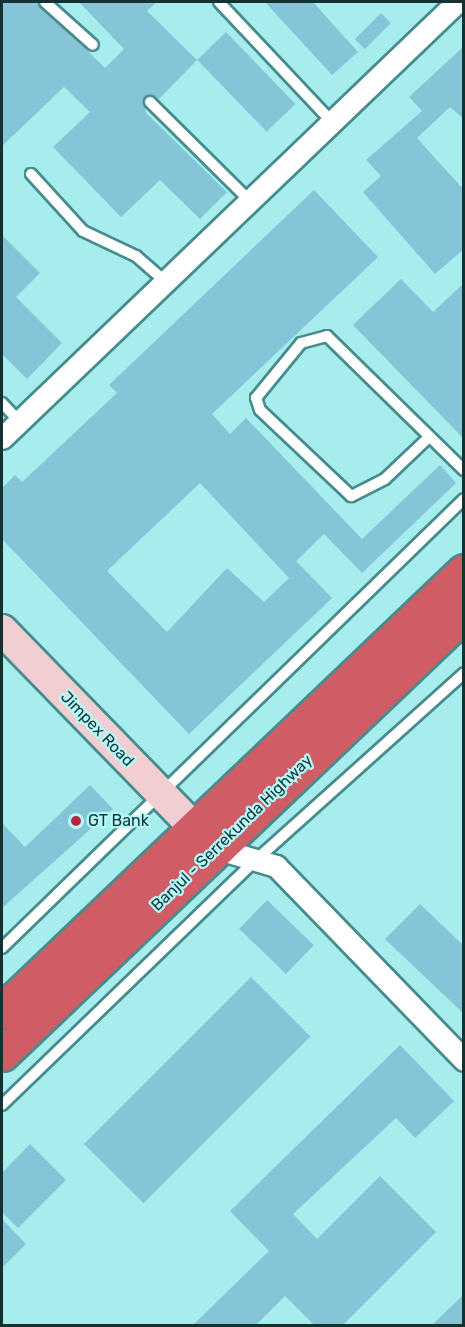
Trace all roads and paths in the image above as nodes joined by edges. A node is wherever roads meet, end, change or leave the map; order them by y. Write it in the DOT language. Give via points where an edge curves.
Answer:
graph roads {
  1 [pos="45,2"];
  2 [pos="219,2"];
  3 [pos="457,2"];
  4 [pos="93,45"];
  5 [pos="150,102"];
  6 [pos="332,122"];
  7 [pos="31,174"];
  8 [pos="250,201"];
  9 [pos="166,282"];
  10 [pos="2,403"];
  11 [pos="19,421"];
  12 [pos="2,438"];
  13 [pos="428,438"];
  14 [pos="464,470"];
  15 [pos="464,499"];
  16 [pos="464,571"];
  17 [pos="464,614"];
  18 [pos="2,630"];
  19 [pos="464,673"];
  20 [pos="157,791"];
  21 [pos="203,838"];
  22 [pos="257,860"];
  23 [pos="2,948"];
  24 [pos="2,1011"];
  25 [pos="2,1054"];
  26 [pos="464,1060"];
  27 [pos="2,1105"];
  1 -- 4 [label="lane"];
  2 -- 6 [label="lane"];
  3 -- 6 [label="street"];
  5 -- 8 [label="lane"];
  6 -- 8 [label="street"];
  7 -- 9 [label="lane" via="83,231 136,256"];
  8 -- 9 [label="street"];
  9 -- 11 [label="street"];
  10 -- 11 [label="lane"];
  11 -- 12 [label="street"];
  13 -- 13 [label="lane" via="327,336 302,343 256,398 260,410 351,496 385,479"];
  13 -- 14 [label="lane"];
  15 -- 20 [label="lane"];
  16 -- 21 [label="highway, Banjul - Serrekunda Highway"];
  17 -- 21 [label="highway, Banjul - Serrekunda Highway"];
  18 -- 20 [label="street, Jimpex Road"];
  19 -- 22 [label="lane"];
  20 -- 21 [label="street, Jimpex Road"];
  20 -- 23 [label="lane"];
  21 -- 22 [label="street"];
  21 -- 24 [label="highway, Banjul - Serrekunda Highway"];
  21 -- 25 [label="highway, Banjul - Serrekunda Highway"];
  22 -- 26 [label="street" via="276,866"];
  22 -- 27 [label="lane"];
}
